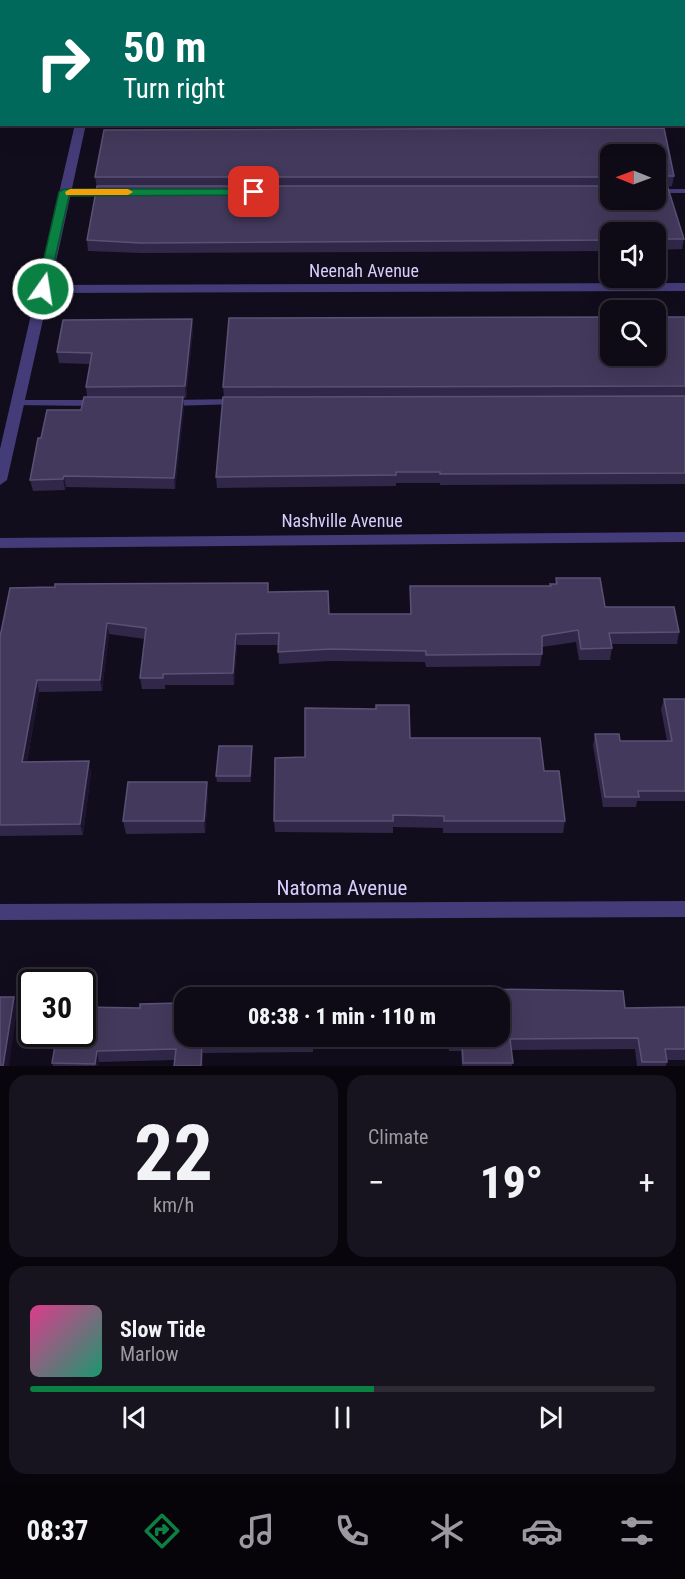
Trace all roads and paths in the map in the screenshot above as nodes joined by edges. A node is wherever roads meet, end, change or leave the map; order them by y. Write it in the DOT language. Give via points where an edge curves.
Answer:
graph roads {
  1 [pos="80,126"];
  2 [pos="666,191"];
  3 [pos="685,191"];
  4 [pos="64,192"];
  5 [pos="123,192"];
  6 [pos="685,287"];
  7 [pos="43,289"];
  8 [pos="245,402"];
  9 [pos="17,403"];
  10 [pos="103,403"];
  11 [pos="162,403"];
  12 [pos="0,480"];
  13 [pos="685,537"];
  14 [pos="0,543"];
  15 [pos="685,909"];
  16 [pos="0,912"];
  1 -- 4 [label="street"];
  2 -- 3 [label="lane"];
  4 -- 5 [label="lane"];
  4 -- 7 [label="street"];
  6 -- 7 [label="street, Neenah Avenue"];
  7 -- 9 [label="street"];
  8 -- 11 [label="lane"];
  9 -- 10 [label="lane"];
  9 -- 12 [label="street"];
  13 -- 14 [label="street, Nashville Avenue"];
  15 -- 16 [label="street, Natoma Avenue"];
}
